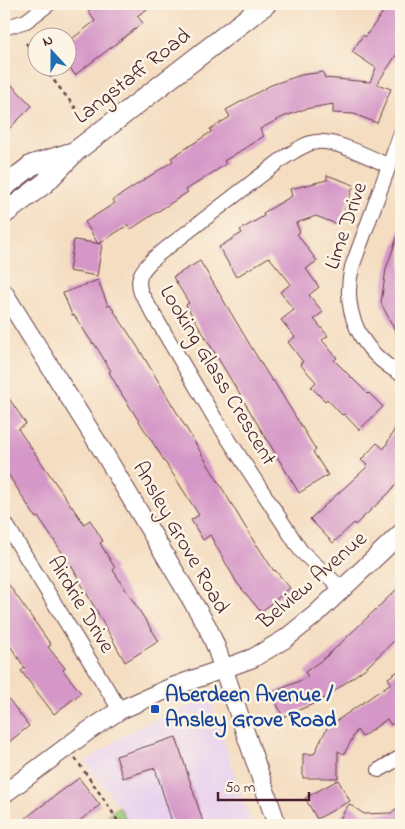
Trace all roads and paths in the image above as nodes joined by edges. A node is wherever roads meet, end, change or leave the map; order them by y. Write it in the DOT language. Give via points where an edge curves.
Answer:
graph roads {
  1 [pos="49,4"];
  2 [pos="266,4"];
  3 [pos="4,28"];
  4 [pos="26,43"];
  5 [pos="28,46"];
  6 [pos="52,78"];
  7 [pos="77,110"];
  8 [pos="401,133"];
  9 [pos="76,151"];
  10 [pos="389,166"];
  11 [pos="4,186"];
  12 [pos="4,214"];
  13 [pos="4,293"];
  14 [pos="401,374"];
  15 [pos="4,521"];
  16 [pos="401,533"];
  17 [pos="342,589"];
  18 [pos="224,669"];
  19 [pos="120,710"];
  20 [pos="401,757"];
  21 [pos="79,764"];
  22 [pos="379,770"];
  23 [pos="4,794"];
  24 [pos="120,825"];
  25 [pos="276,825"];
  1 -- 3 [label="street" via="26,21"];
  2 -- 9 [label="main road, Langstaff Road"];
  4 -- 5 [label="path"];
  6 -- 7 [label="path"];
  8 -- 10 [label="street, Lime Drive"];
  9 -- 11 [label="main road, Langstaff Road" via="32,166"];
  9 -- 12 [label="main road, Langstaff Road" via="45,183"];
  10 -- 14 [label="street, Lime Drive" via="349,280 352,314 364,343 380,361"];
  10 -- 17 [label="street, Looking Glass Crescent" via="332,144 316,142 302,147 155,257 139,276 138,284 214,417 301,551"];
  13 -- 18 [label="street, Ansley Grove Road" via="193,602"];
  15 -- 19 [label="street, Airdrie Drive"];
  16 -- 17 [label="street, Belview Avenue"];
  17 -- 18 [label="street, Belview Avenue" via="285,639 253,658"];
  18 -- 19 [label="street, Belview Avenue"];
  18 -- 25 [label="street, Ansley Grove Road"];
  19 -- 23 [label="street, Belview Avenue"];
  20 -- 22 [label="street"];
  21 -- 24 [label="path"];
}
